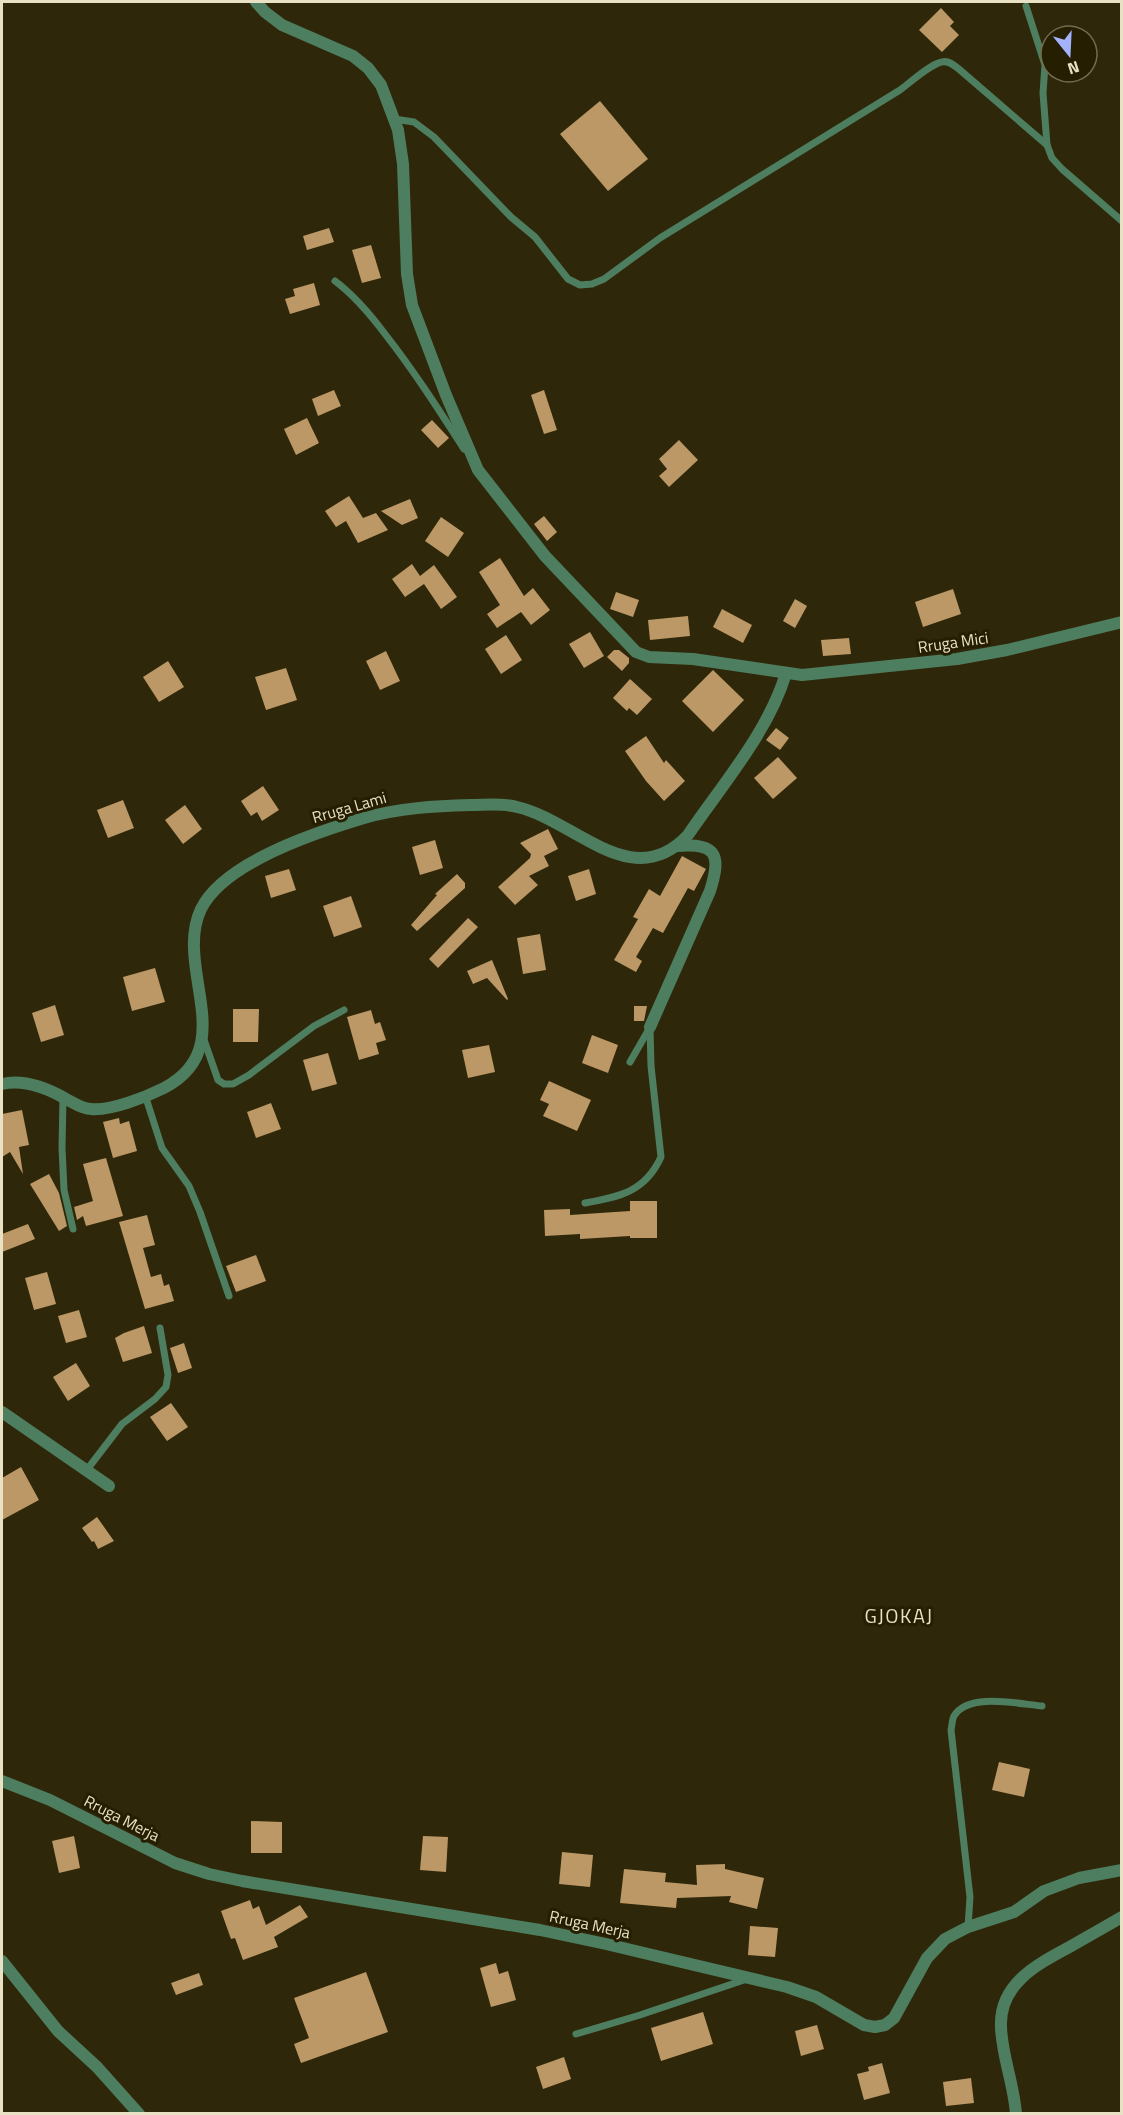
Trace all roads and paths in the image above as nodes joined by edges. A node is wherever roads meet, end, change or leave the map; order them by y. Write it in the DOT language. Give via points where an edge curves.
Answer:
graph roads {
  1 [pos="256,2"];
  2 [pos="1026,6"];
  3 [pos="394,119"];
  4 [pos="1047,146"];
  5 [pos="1122,222"];
  6 [pos="335,281"];
  7 [pos="478,470"];
  8 [pos="1122,621"];
  9 [pos="786,673"];
  10 [pos="678,846"];
  11 [pos="344,1010"];
  12 [pos="650,1027"];
  13 [pos="203,1037"];
  14 [pos="630,1062"];
  15 [pos="2,1084"];
  16 [pos="145,1095"];
  17 [pos="63,1097"];
  18 [pos="585,1203"];
  19 [pos="73,1229"];
  20 [pos="229,1296"];
  21 [pos="160,1328"];
  22 [pos="2,1412"];
  23 [pos="86,1470"];
  24 [pos="109,1486"];
  25 [pos="1042,1706"];
  26 [pos="2,1781"];
  27 [pos="1122,1870"];
  28 [pos="1122,1917"];
  29 [pos="968,1928"];
  30 [pos="2,1961"];
  31 [pos="749,1978"];
  32 [pos="576,2034"];
  33 [pos="139,2114"];
  34 [pos="1016,2114"];
  1 -- 3 [label="street, Rruga Mici" via="282,25 353,56 368,68 381,84"];
  2 -- 4 [label="lane" via="1045,65"];
  3 -- 4 [label="lane" via="414,122 434,137 535,237 568,279 580,285 604,279 670,232 942,62 960,70"];
  3 -- 7 [label="street, Rruga Mici" via="403,164 407,274 412,305"];
  4 -- 5 [label="lane" via="1062,169"];
  6 -- 7 [label="lane" via="351,292 405,360"];
  7 -- 9 [label="street, Rruga Mici" via="545,556 636,652 649,657 693,659"];
  8 -- 9 [label="street, Rruga Mici" via="957,659 828,673"];
  9 -- 10 [label="street, Rruga Lami" via="775,706 763,726"];
  10 -- 12 [label="street" via="707,847 716,871"];
  10 -- 13 [label="street, Rruga Lami" via="665,854 632,858 594,845 538,813 514,806 406,808 324,830 256,860 232,876 201,908 195,948"];
  11 -- 13 [label="lane" via="314,1026 233,1084 218,1080"];
  12 -- 14 [label="lane"];
  12 -- 18 [label="lane" via="661,1157 639,1187 616,1197"];
  13 -- 16 [label="street, Rruga Lami" via="189,1070 164,1088"];
  15 -- 17 [label="street, Rruga Lami" via="27,1084"];
  16 -- 17 [label="street, Rruga Lami" via="107,1108 91,1109"];
  16 -- 20 [label="lane" via="162,1148 189,1186"];
  17 -- 19 [label="lane" via="64,1190"];
  21 -- 23 [label="lane" via="168,1375 166,1387 122,1424"];
  22 -- 23 [label="street"];
  23 -- 24 [label="street"];
  25 -- 29 [label="lane" via="975,1702 962,1707 954,1717 951,1730 970,1897"];
  26 -- 31 [label="street, Rruga Merja" via="50,1800 175,1863 209,1874 540,1930"];
  27 -- 29 [label="street, Rruga Merja" via="1070,1881 1044,1891 1014,1912"];
  28 -- 34 [label="street" via="1031,1968 1014,1985 1004,2003 1001,2025"];
  29 -- 31 [label="street, Rruga Merja" via="945,1939 927,1958 902,2006 885,2025 864,2025 816,1997"];
  30 -- 33 [label="street" via="58,2031"];
  31 -- 32 [label="lane"];
}
